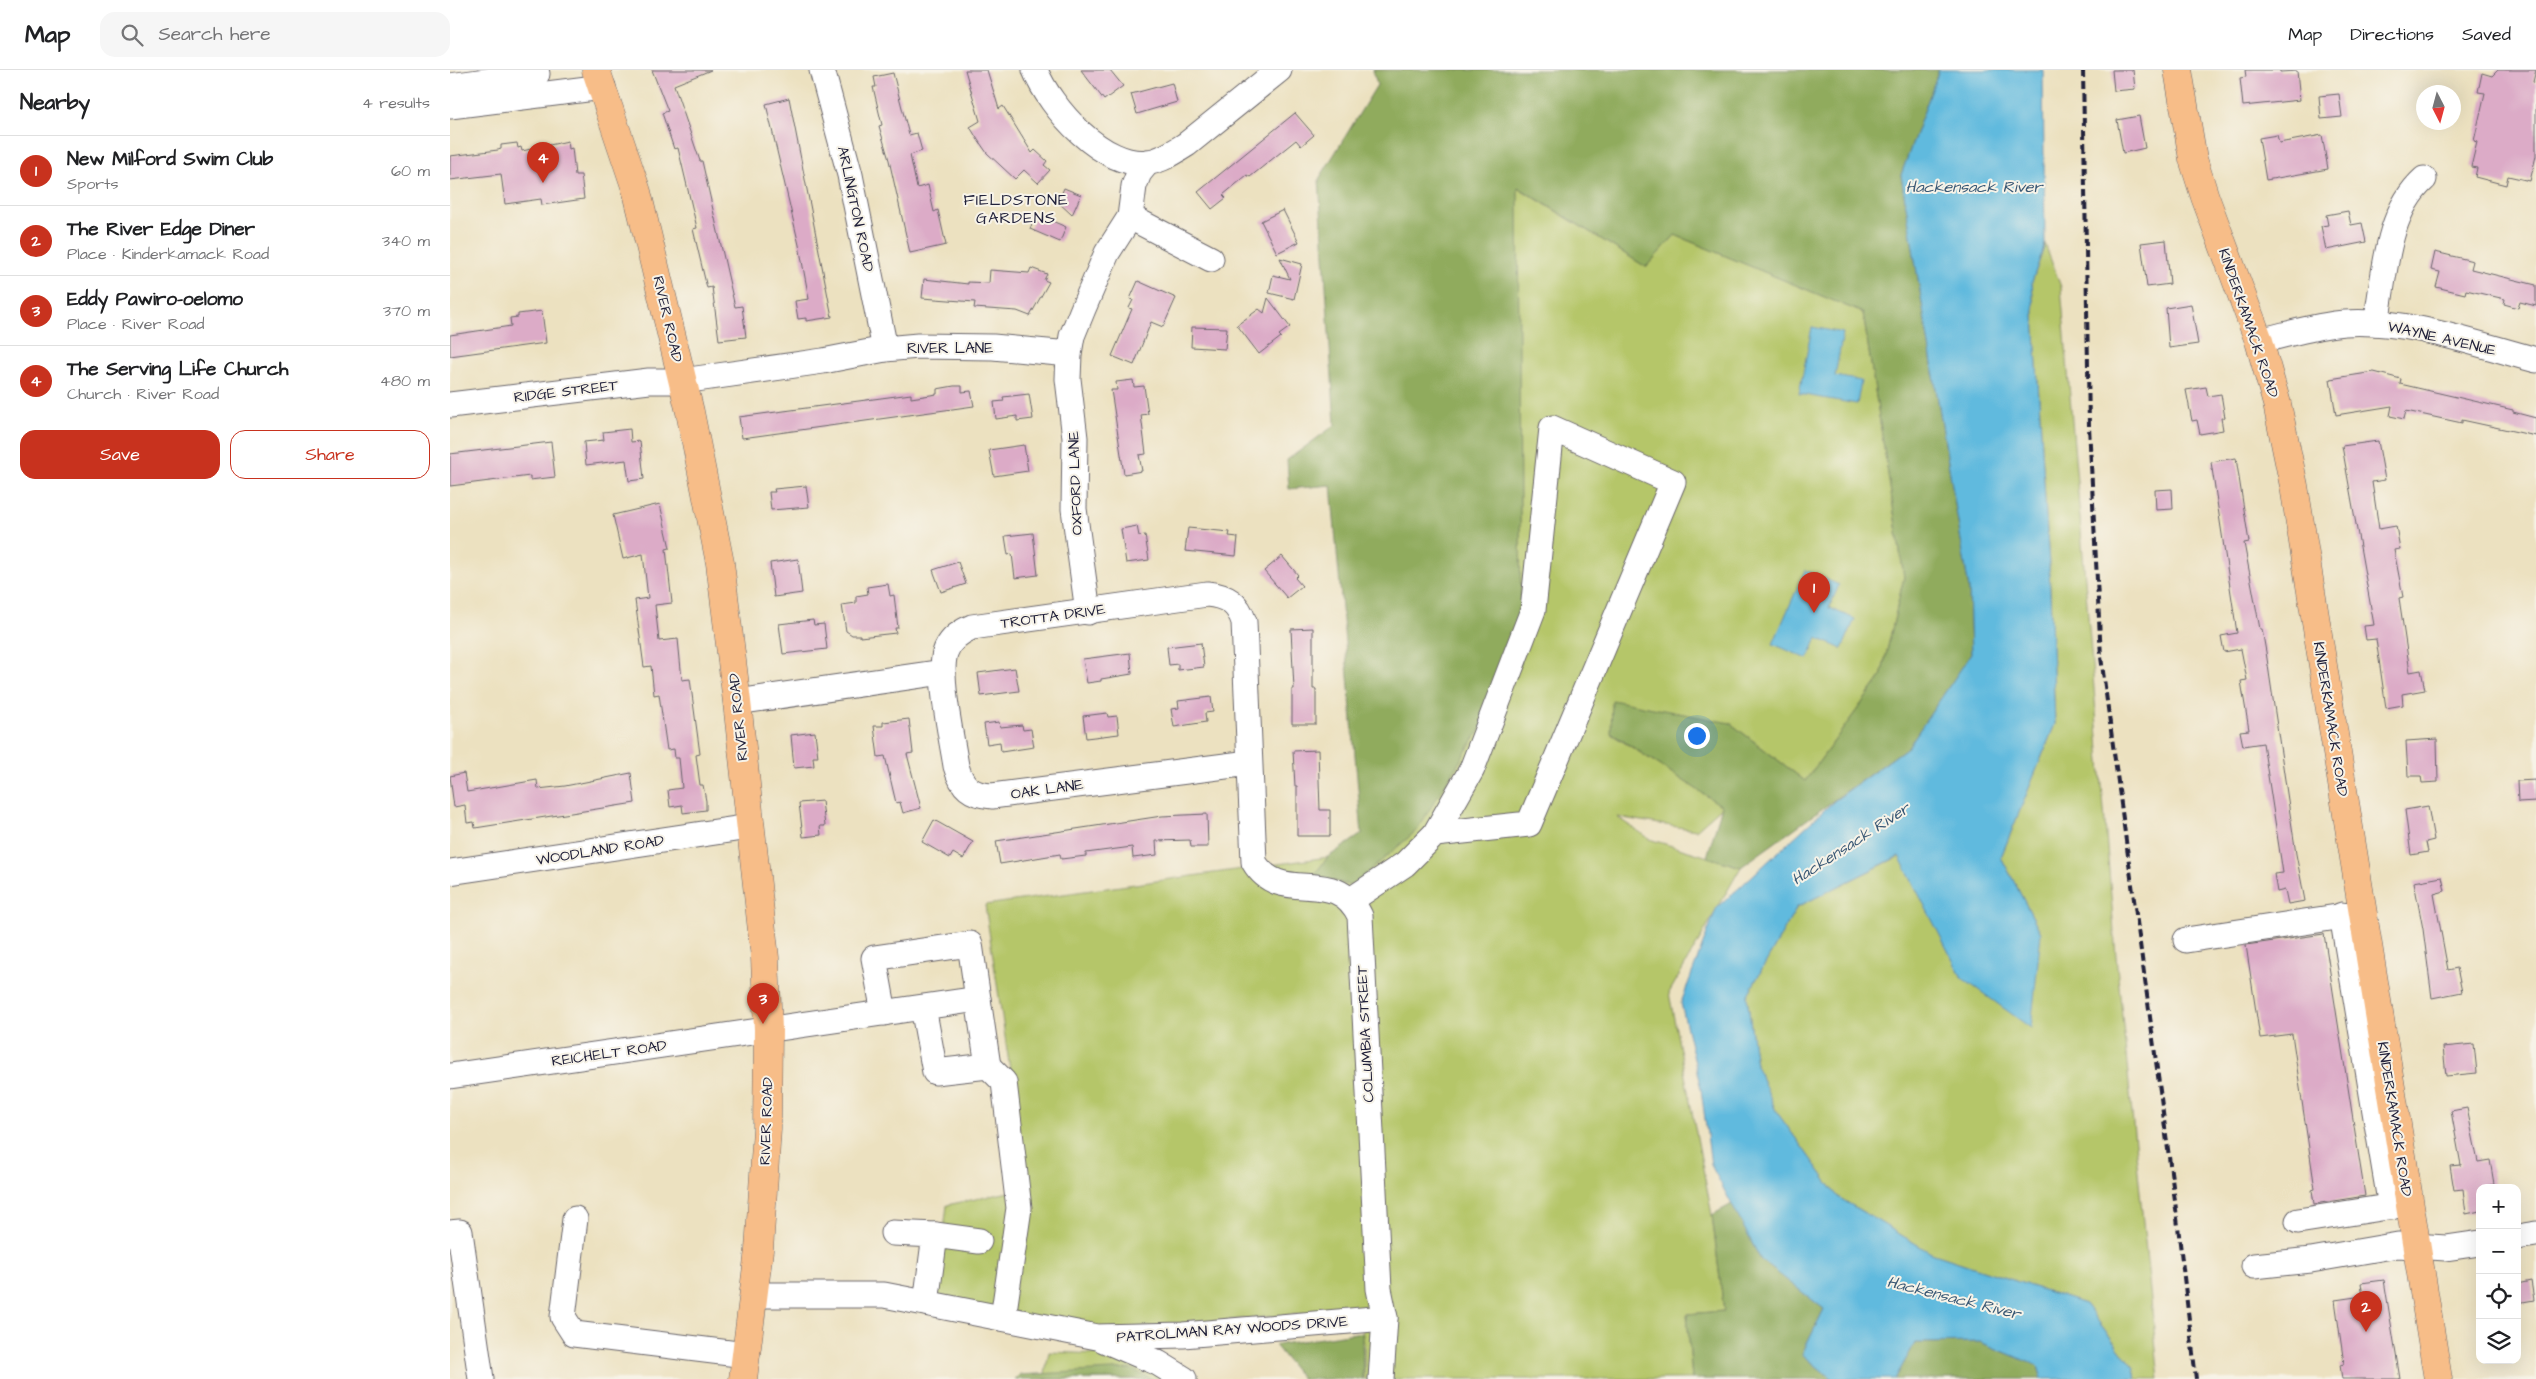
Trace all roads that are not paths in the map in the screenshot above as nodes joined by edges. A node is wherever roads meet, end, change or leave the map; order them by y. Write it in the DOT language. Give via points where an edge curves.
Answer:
graph roads {
  1 [pos="822,70"];
  2 [pos="1035,70"];
  3 [pos="1279,70"];
  4 [pos="2178,70"];
  5 [pos="537,79"];
  6 [pos="600,79"];
  7 [pos="450,86"];
  8 [pos="450,106"];
  9 [pos="1148,162"];
  10 [pos="2424,179"];
  11 [pos="1130,217"];
  12 [pos="1211,258"];
  13 [pos="2376,323"];
  14 [pos="2258,341"];
  15 [pos="885,349"];
  16 [pos="1069,354"];
  17 [pos="2536,360"];
  18 [pos="682,381"];
  19 [pos="450,405"];
  20 [pos="1088,612"];
  21 [pos="943,672"];
  22 [pos="737,702"];
  23 [pos="1249,763"];
  24 [pos="750,827"];
  25 [pos="1435,834"];
  26 [pos="450,872"];
  27 [pos="1351,900"];
  28 [pos="2352,914"];
  29 [pos="2186,940"];
  30 [pos="978,999"];
  31 [pos="923,1007"];
  32 [pos="884,1013"];
  33 [pos="768,1030"];
  34 [pos="988,1066"];
  35 [pos="450,1076"];
  36 [pos="2400,1205"];
  37 [pos="575,1219"];
  38 [pos="2298,1221"];
  39 [pos="450,1233"];
  40 [pos="893,1233"];
  41 [pos="2536,1234"];
  42 [pos="935,1235"];
  43 [pos="2521,1236"];
  44 [pos="979,1241"];
  45 [pos="2476,1244"];
  46 [pos="2416,1247"];
  47 [pos="2254,1266"];
  48 [pos="753,1295"];
  49 [pos="926,1303"];
  50 [pos="1003,1318"];
  51 [pos="1385,1318"];
  52 [pos="1097,1337"];
  53 [pos="744,1367"];
  54 [pos="481,1379"];
  55 [pos="1184,1379"];
  56 [pos="1381,1379"];
  57 [pos="2438,1379"];
  1 -- 15 [label="street, ARLINGTON ROAD" via="846,159"];
  2 -- 9 [label="street" via="1054,102 1103,151 1125,161"];
  3 -- 9 [label="street" via="1187,144"];
  4 -- 14 [label="main road, KINDERKAMACK ROAD" via="2186,129 2204,197"];
  5 -- 6 [label="street"];
  5 -- 7 [label="street"];
  5 -- 8 [label="street"];
  6 -- 18 [label="main road, RIVER ROAD" via="637,192"];
  9 -- 11 [label="street" via="1134,186"];
  10 -- 13 [label="street" via="2401,206 2394,224"];
  11 -- 12 [label="street"];
  11 -- 16 [label="street" via="1108,253 1086,301 1072,336"];
  13 -- 14 [label="street, WAYNE AVENUE" via="2343,323"];
  13 -- 17 [label="street, WAYNE AVENUE" via="2417,329"];
  14 -- 28 [label="main road, KINDERKAMACK ROAD" via="2277,404 2294,486"];
  15 -- 16 [label="street, RIVER LANE" via="951,346"];
  15 -- 18 [label="street, RIVER LANE"];
  16 -- 20 [label="street, OXFORD LANE" via="1068,380 1075,438 1073,502"];
  18 -- 19 [label="street, RIDGE STREET" via="649,381"];
  18 -- 22 [label="main road, RIVER ROAD" via="720,563"];
  20 -- 21 [label="street, TROTTA DRIVE" via="972,627 960,632 951,642 945,653"];
  20 -- 23 [label="street, TROTTA DRIVE" via="1207,594 1220,595 1231,601 1244,622"];
  21 -- 22 [label="street"];
  21 -- 23 [label="street, OAK LANE" via="956,766 960,780 978,795 992,796"];
  22 -- 24 [label="main road, RIVER ROAD"];
  23 -- 27 [label="street" via="1252,853 1258,869 1273,881 1334,889"];
  24 -- 26 [label="street, WOODLAND ROAD"];
  24 -- 33 [label="main road, RIVER ROAD" via="765,958"];
  25 -- 25 [label="street" via="1529,824 1673,482 1552,428 1533,610 1472,769"];
  25 -- 27 [label="street" via="1405,864"];
  27 -- 51 [label="street, COLUMBIA STREET" via="1361,922 1378,1290"];
  28 -- 29 [label="street"];
  28 -- 36 [label="main road, KINDERKAMACK ROAD"];
  30 -- 31 [label="street, REICHELT ROAD"];
  30 -- 32 [label="street" via="970,944 874,958"];
  30 -- 34 [label="street"];
  31 -- 32 [label="street, REICHELT ROAD"];
  31 -- 34 [label="street" via="935,1072"];
  32 -- 33 [label="street, REICHELT ROAD"];
  33 -- 35 [label="street, REICHELT ROAD"];
  33 -- 48 [label="main road, RIVER ROAD" via="767,1130"];
  34 -- 50 [label="street" via="1004,1082 1019,1208"];
  36 -- 38 [label="street"];
  36 -- 46 [label="main road, KINDERKAMACK ROAD"];
  37 -- 53 [label="street" via="563,1317 574,1334"];
  39 -- 54 [label="street" via="460,1232"];
  40 -- 42 [label="street"];
  41 -- 43 [label="street"];
  42 -- 44 [label="street"];
  42 -- 49 [label="street"];
  45 -- 46 [label="street" via="2446,1248"];
  46 -- 47 [label="street" via="2398,1245"];
  46 -- 57 [label="main road, KINDERKAMACK ROAD"];
  48 -- 49 [label="street, PATROLMAN RAY WOODS DRIVE" via="884,1295"];
  48 -- 53 [label="main road, RIVER ROAD"];
  49 -- 50 [label="street, PATROLMAN RAY WOODS DRIVE"];
  50 -- 52 [label="street, PATROLMAN RAY WOODS DRIVE"];
  51 -- 52 [label="street, PATROLMAN RAY WOODS DRIVE" via="1183,1335"];
  51 -- 56 [label="street, COLUMBIA STREET"];
  52 -- 55 [label="street" via="1158,1363"];
}
